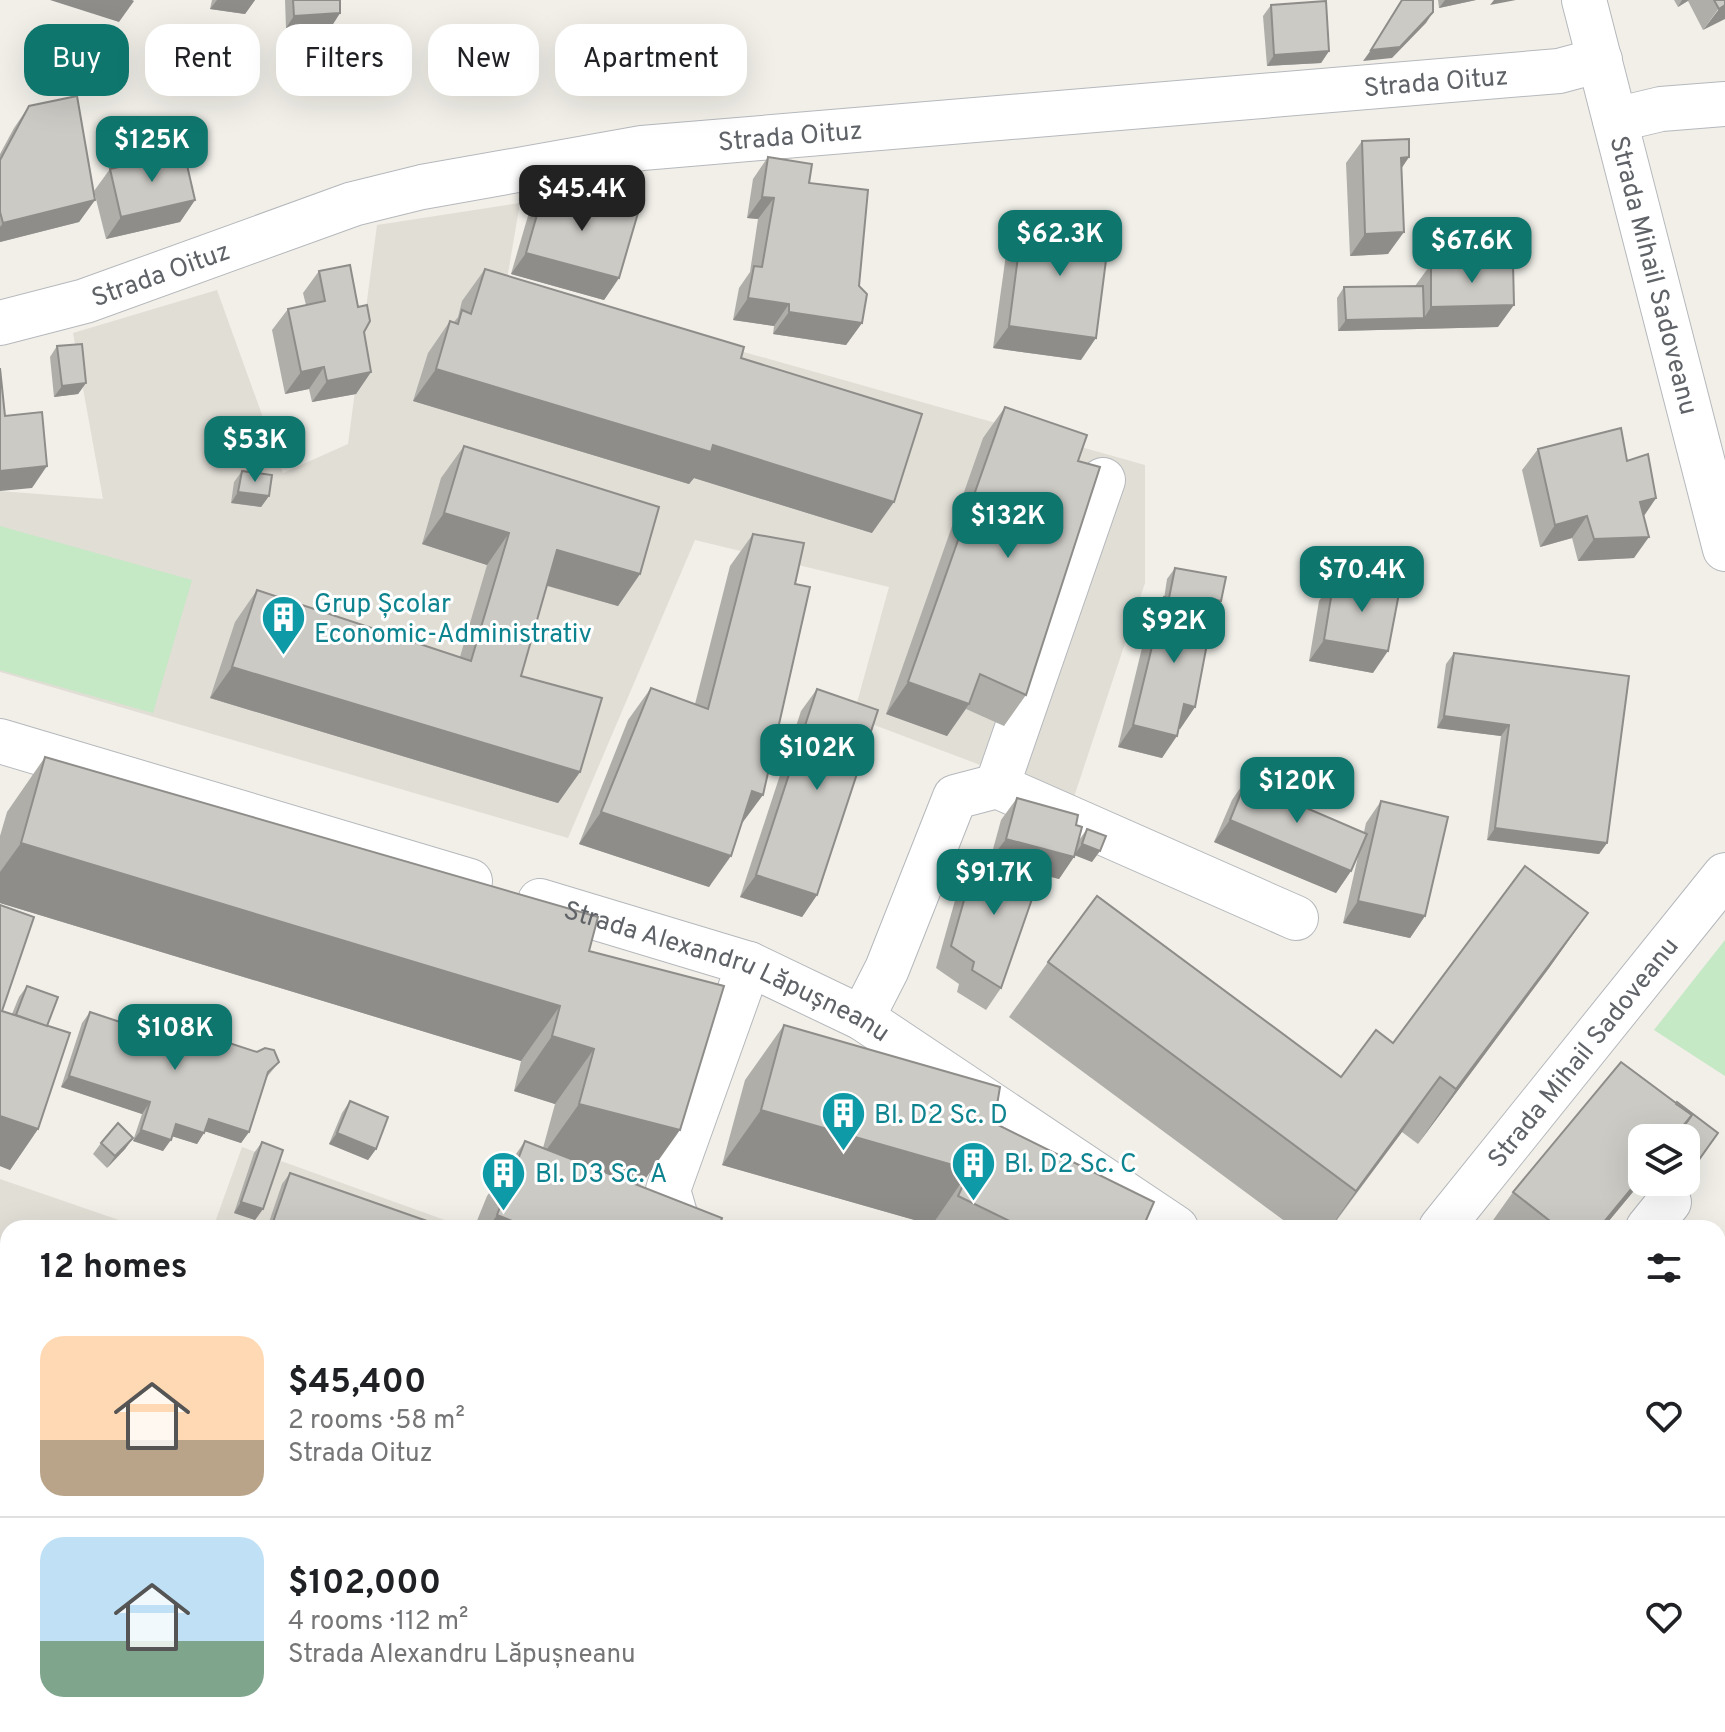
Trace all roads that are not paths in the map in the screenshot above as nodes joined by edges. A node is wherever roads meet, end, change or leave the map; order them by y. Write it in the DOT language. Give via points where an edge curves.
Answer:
graph roads {
  1 [pos="1584,0"];
  2 [pos="1600,60"];
  3 [pos="1725,104"];
  4 [pos="1615,120"];
  5 [pos="0,323"];
  6 [pos="1103,480"];
  7 [pos="1725,549"];
  8 [pos="0,741"];
  9 [pos="997,786"];
  10 [pos="1725,875"];
  11 [pos="1296,918"];
  12 [pos="749,964"];
  13 [pos="862,1018"];
  14 [pos="677,1220"];
  15 [pos="1164,1220"];
  16 [pos="1451,1220"];
  1 -- 2 [label="street, Strada Mihail Sadoveanu"];
  2 -- 4 [label="street, Strada Mihail Sadoveanu"];
  2 -- 5 [label="street, Strada Oituz" via="1559,71 642,148 353,204 85,301"];
  3 -- 4 [label="street" via="1661,109"];
  4 -- 7 [label="street, Strada Mihail Sadoveanu"];
  6 -- 9 [label="street"];
  8 -- 12 [label="street, Strada Alexandru Lăpușneanu"];
  9 -- 11 [label="street"];
  9 -- 13 [label="street" via="955,797 887,969"];
  10 -- 16 [label="street, Strada Mihail Sadoveanu"];
  12 -- 13 [label="street, Strada Alexandru Lăpușneanu"];
  12 -- 14 [label="street" via="668,1190"];
  13 -- 15 [label="street, Strada Alexandru Lăpușneanu"];
}
